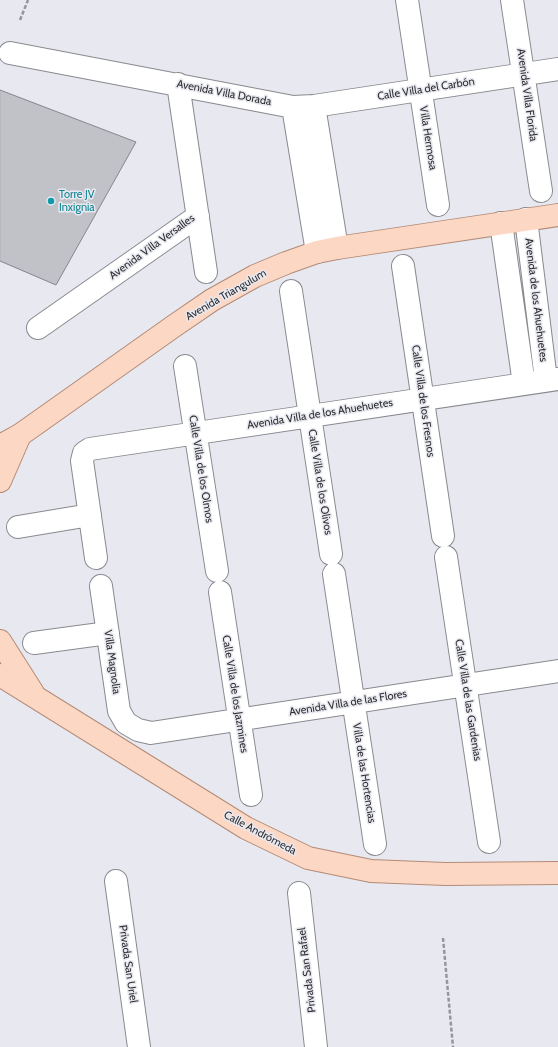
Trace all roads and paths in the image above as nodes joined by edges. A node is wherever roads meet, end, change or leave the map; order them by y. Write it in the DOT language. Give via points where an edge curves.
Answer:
graph roads {
  1 [pos="28,0"];
  2 [pos="407,0"];
  3 [pos="512,0"];
  4 [pos="20,20"];
  5 [pos="10,53"];
  6 [pos="558,69"];
  7 [pos="523,74"];
  8 [pos="178,84"];
  9 [pos="421,90"];
  10 [pos="304,106"];
  11 [pos="541,191"];
  12 [pos="438,205"];
  13 [pos="558,214"];
  14 [pos="198,216"];
  15 [pos="526,219"];
  16 [pos="501,223"];
  17 [pos="327,250"];
  18 [pos="403,266"];
  19 [pos="206,272"];
  20 [pos="291,291"];
  21 [pos="38,328"];
  22 [pos="185,366"];
  23 [pos="552,380"];
  24 [pos="524,384"];
  25 [pos="423,399"];
  26 [pos="310,416"];
  27 [pos="196,433"];
  28 [pos="20,435"];
  29 [pos="0,446"];
  30 [pos="0,481"];
  31 [pos="90,515"];
  32 [pos="18,527"];
  33 [pos="445,547"];
  34 [pos="96,558"];
  35 [pos="218,582"];
  36 [pos="101,586"];
  37 [pos="108,633"];
  38 [pos="0,641"];
  39 [pos="34,643"];
  40 [pos="558,671"];
  41 [pos="0,675"];
  42 [pos="466,685"];
  43 [pos="36,697"];
  44 [pos="353,702"];
  45 [pos="239,720"];
  46 [pos="138,730"];
  47 [pos="251,795"];
  48 [pos="489,842"];
  49 [pos="375,844"];
  50 [pos="558,873"];
  51 [pos="116,881"];
  52 [pos="299,893"];
  53 [pos="443,938"];
  54 [pos="139,1047"];
  55 [pos="316,1047"];
  56 [pos="453,1047"];
  1 -- 4 [label="path"];
  2 -- 9 [label="street, Villa Hermosa"];
  3 -- 7 [label="street, Avenida Villa Florida"];
  5 -- 8 [label="street, Avenida Villa Dorada"];
  6 -- 7 [label="street, Calle Villa del Carbón"];
  7 -- 9 [label="street, Calle Villa del Carbón"];
  7 -- 11 [label="street, Avenida Villa Florida"];
  8 -- 10 [label="street, Avenida Villa Dorada"];
  8 -- 14 [label="street, Avenida Villa Versalles"];
  9 -- 10 [label="street, Calle Villa del Carbón"];
  9 -- 12 [label="street, Villa Hermosa"];
  10 -- 17 [label="street"];
  13 -- 15 [label="main road, Avenida Triangulum"];
  14 -- 19 [label="street"];
  14 -- 21 [label="street, Avenida Villa Versalles"];
  15 -- 16 [label="main road, Avenida Triangulum"];
  15 -- 23 [label="street, Avenida de los Ahuehuetes"];
  16 -- 17 [label="main road, Avenida Triangulum"];
  16 -- 24 [label="street, Avenida de los Ahuehuetes"];
  17 -- 28 [label="main road, Avenida Triangulum" via="286,262 212,300"];
  18 -- 25 [label="street, Calle Villa de los Fresnos"];
  20 -- 26 [label="street, Calle Villa de los Olivos"];
  22 -- 27 [label="street, Calle Villa de los Olmos"];
  23 -- 24 [label="street, Avenida Villa de los Ahuehuetes"];
  24 -- 25 [label="street, Avenida Villa de los Ahuehuetes"];
  25 -- 26 [label="street, Avenida Villa de los Ahuehuetes"];
  25 -- 33 [label="street, Calle Villa de los Fresnos"];
  26 -- 27 [label="street, Avenida Villa de los Ahuehuetes"];
  26 -- 44 [label="street, Calle Villa de los Olivos"];
  27 -- 31 [label="street, Avenida Villa de los Ahuehuetes" via="90,449 84,453 82,461"];
  27 -- 35 [label="street, Calle Villa de los Olmos"];
  28 -- 29 [label="main road, Avenida Triangulum"];
  28 -- 30 [label="main road"];
  31 -- 32 [label="street"];
  31 -- 34 [label="street"];
  33 -- 42 [label="street, Calle Villa de las Gardenias"];
  35 -- 45 [label="street, Calle Villa de los Jazmines"];
  36 -- 37 [label="street, Villa Magnolia"];
  37 -- 39 [label="street"];
  37 -- 46 [label="street, Villa Magnolia" via="119,711 126,723"];
  38 -- 43 [label="main road"];
  40 -- 42 [label="street, Avenida Villa de las Flores"];
  41 -- 43 [label="main road, Calle Andrómeda"];
  42 -- 44 [label="street, Avenida Villa de las Flores"];
  42 -- 48 [label="street, Calle Villa de las Gardenias"];
  43 -- 50 [label="main road, Calle Andrómeda" via="246,828 308,858 371,871 446,874"];
  44 -- 45 [label="street, Avenida Villa de las Flores"];
  44 -- 49 [label="street, Villa de las Hortencias"];
  45 -- 46 [label="street, Avenida Villa de las Flores" via="151,733"];
  45 -- 47 [label="street, Calle Villa de los Jazmines"];
  51 -- 54 [label="street, Privada San Uriel"];
  52 -- 55 [label="street, Privada San Rafael"];
  53 -- 56 [label="path"];
}
